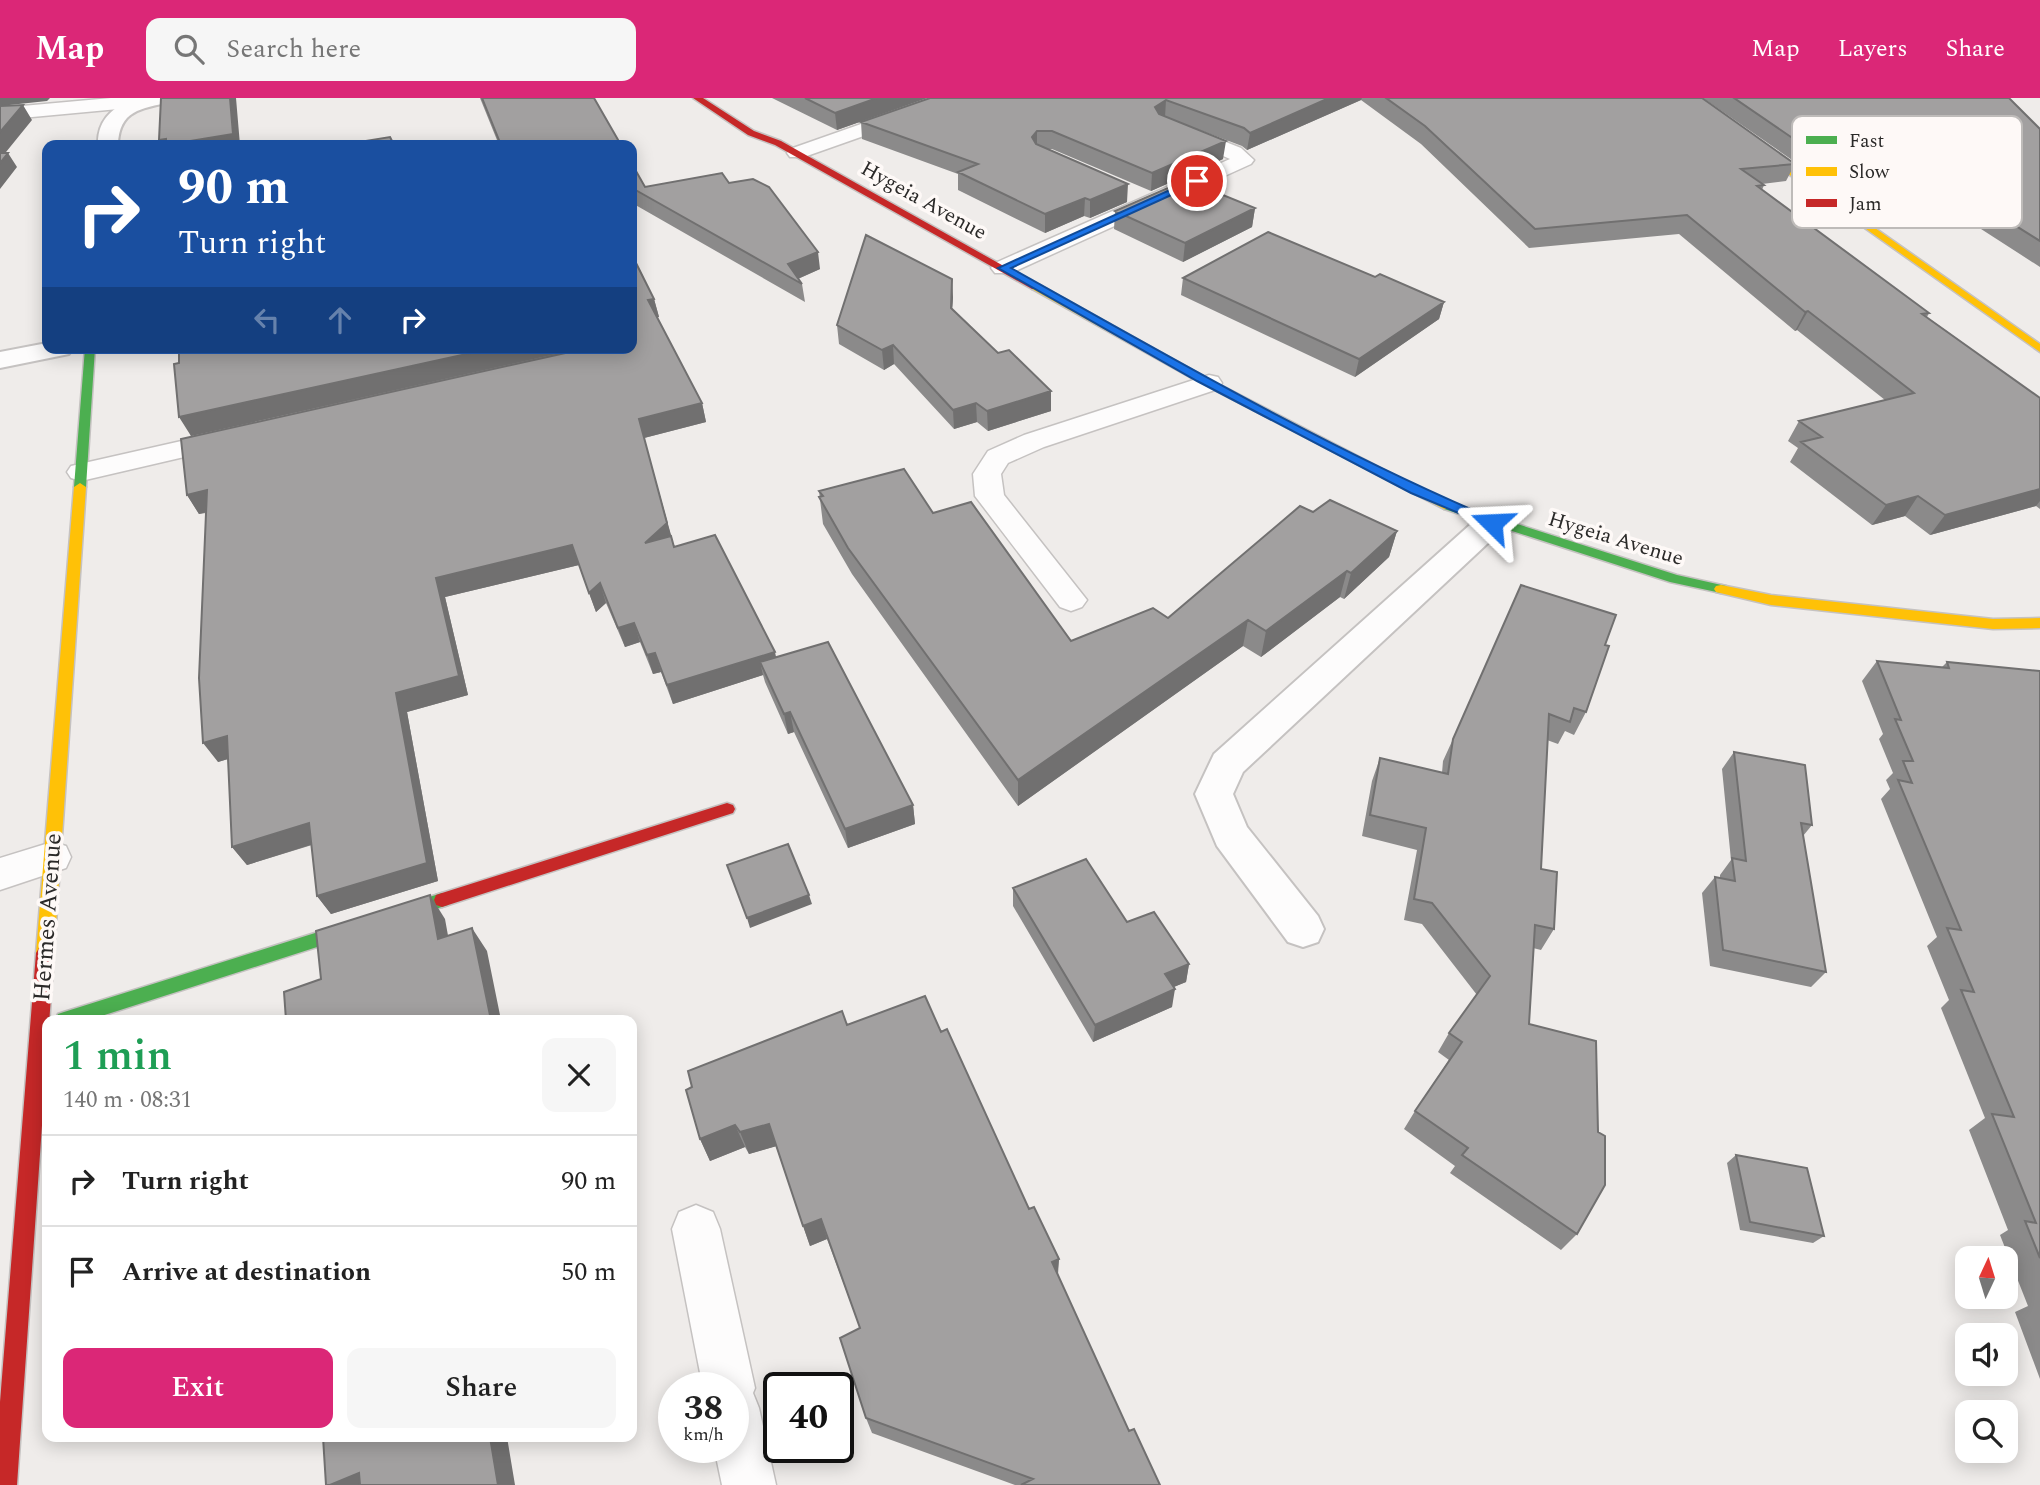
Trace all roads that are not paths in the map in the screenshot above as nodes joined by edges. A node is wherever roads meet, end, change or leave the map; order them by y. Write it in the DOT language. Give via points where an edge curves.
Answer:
graph roads {
  1 [pos="163,98"];
  2 [pos="697,98"];
  3 [pos="908,98"];
  4 [pos="953,98"];
  5 [pos="1685,98"];
  6 [pos="133,105"];
  7 [pos="0,114"];
  8 [pos="1166,125"];
  9 [pos="109,140"];
  10 [pos="778,143"];
  11 [pos="797,153"];
  12 [pos="1792,174"];
  13 [pos="1127,191"];
  14 [pos="1151,202"];
  15 [pos="1869,228"];
  16 [pos="1003,268"];
  17 [pos="2040,349"];
  18 [pos="42,352"];
  19 [pos="90,354"];
  20 [pos="0,360"];
  21 [pos="1209,383"];
  22 [pos="254,433"];
  23 [pos="81,471"];
  24 [pos="1492,523"];
  25 [pos="1071,600"];
  26 [pos="2040,623"];
  27 [pos="727,809"];
  28 [pos="52,857"];
  29 [pos="0,873"];
  30 [pos="1303,929"];
  31 [pos="50,1015"];
  32 [pos="81,1015"];
  33 [pos="42,1107"];
  34 [pos="696,1229"];
  35 [pos="726,1372"];
  36 [pos="744,1463"];
  37 [pos="5,1485"];
  38 [pos="749,1485"];
  1 -- 6 [label="street"];
  2 -- 10 [label="street, Hygeia Avenue" via="751,133"];
  3 -- 10 [label="lane"];
  4 -- 11 [label="lane"];
  5 -- 12 [label="street"];
  6 -- 7 [label="lane"];
  6 -- 9 [label="street" via="110,127"];
  8 -- 14 [label="lane" via="1244,160"];
  10 -- 11 [label="street, Hygeia Avenue"];
  11 -- 16 [label="street, Hygeia Avenue"];
  13 -- 14 [label="lane"];
  14 -- 16 [label="lane"];
  15 -- 17 [label="street"];
  16 -- 21 [label="street, Hygeia Avenue"];
  18 -- 20 [label="street"];
  19 -- 23 [label="street, Hermes Avenue"];
  21 -- 24 [label="street, Hygeia Avenue" via="1438,502"];
  21 -- 25 [label="lane" via="998,457 988,474 990,496"];
  22 -- 23 [label="lane"];
  23 -- 28 [label="street, Hermes Avenue"];
  24 -- 26 [label="street, Hygeia Avenue" via="1675,579 1771,600 1993,624"];
  24 -- 30 [label="street" via="1227,764 1214,794 1231,835"];
  27 -- 32 [label="street"];
  28 -- 29 [label="lane"];
  28 -- 31 [label="street, Hermes Avenue"];
  33 -- 37 [label="street, Hermes Avenue"];
  34 -- 35 [label="lane"];
  36 -- 38 [label="lane"];
}
